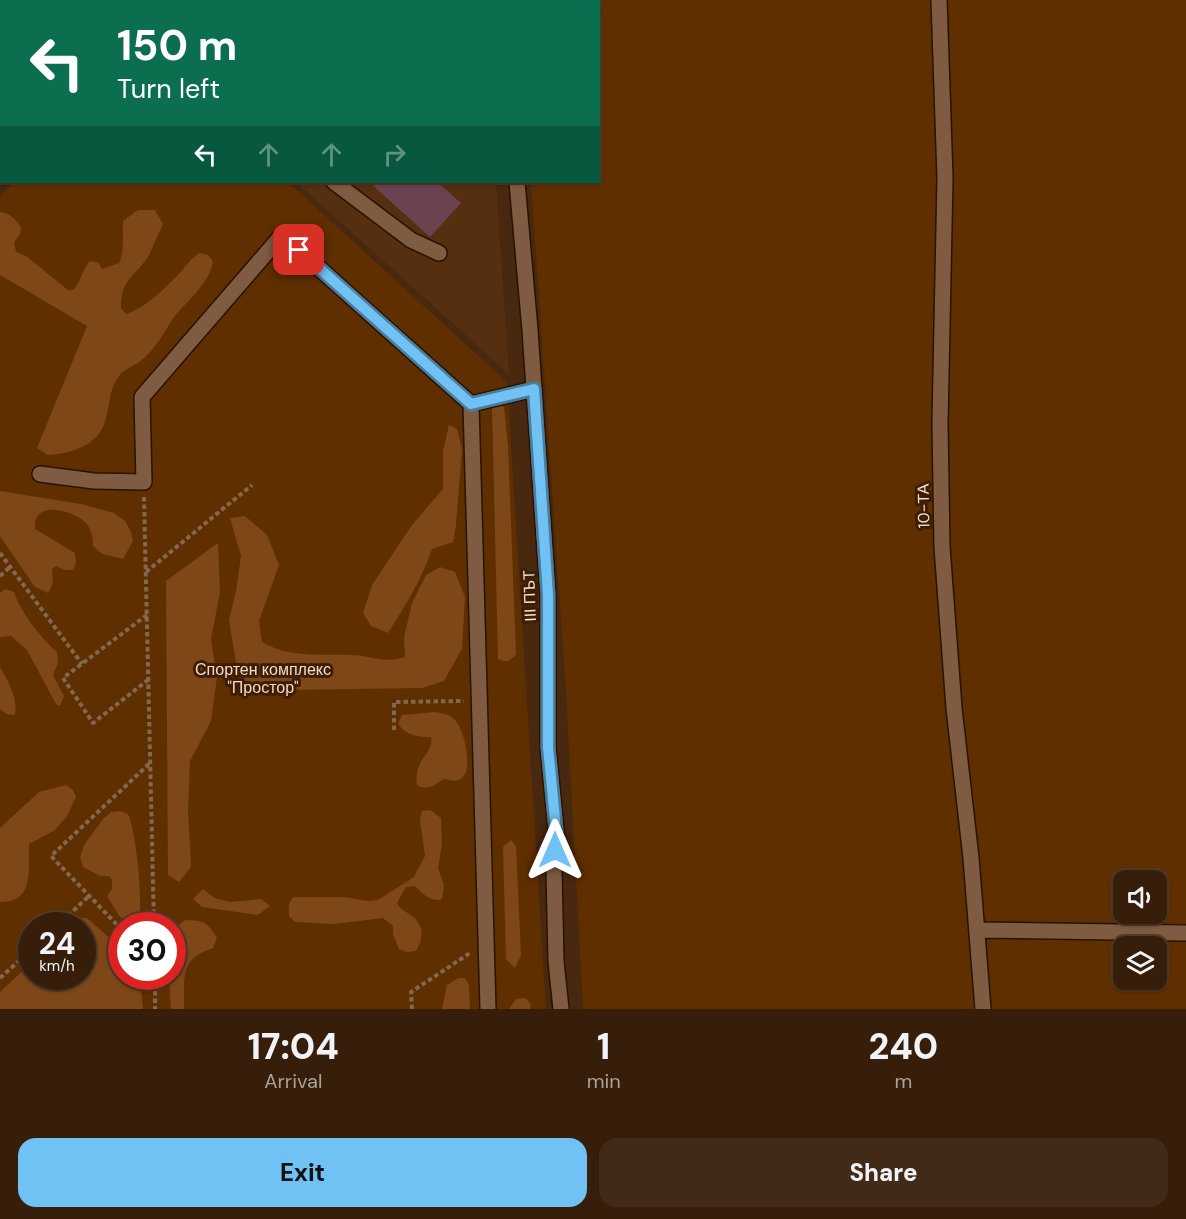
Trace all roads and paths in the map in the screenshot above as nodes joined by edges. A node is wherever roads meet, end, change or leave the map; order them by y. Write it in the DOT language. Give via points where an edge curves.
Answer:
graph roads {
  1 [pos="939,0"];
  2 [pos="335,183"];
  3 [pos="517,183"];
  4 [pos="439,253"];
  5 [pos="534,389"];
  6 [pos="471,404"];
  7 [pos="40,474"];
  8 [pos="144,482"];
  9 [pos="252,485"];
  10 [pos="0,553"];
  11 [pos="10,567"];
  12 [pos="146,572"];
  13 [pos="0,576"];
  14 [pos="147,615"];
  15 [pos="82,664"];
  16 [pos="148,680"];
  17 [pos="479,701"];
  18 [pos="394,730"];
  19 [pos="150,764"];
  20 [pos="89,896"];
  21 [pos="72,912"];
  22 [pos="154,912"];
  23 [pos="108,916"];
  24 [pos="976,930"];
  25 [pos="1186,933"];
  26 [pos="486,943"];
  27 [pos="18,962"];
  28 [pos="0,978"];
  29 [pos="155,990"];
  30 [pos="155,1009"];
  31 [pos="412,1009"];
  32 [pos="488,1009"];
  33 [pos="561,1009"];
  34 [pos="983,1009"];
  1 -- 24 [label="street, 10-ТА" via="945,178 940,423 942,547"];
  2 -- 4 [label="street" via="411,240"];
  3 -- 5 [label="street, ІІІ ПЪТ"];
  5 -- 6 [label="street"];
  5 -- 33 [label="street, ІІІ ПЪТ" via="548,595 548,747 556,830 556,962"];
  6 -- 8 [label="street" via="282,235 142,397"];
  6 -- 17 [label="street"];
  7 -- 8 [label="street" via="94,482"];
  8 -- 12 [label="path"];
  9 -- 12 [label="path"];
  10 -- 11 [label="path"];
  11 -- 13 [label="path"];
  11 -- 15 [label="path"];
  12 -- 14 [label="path"];
  14 -- 15 [label="path"];
  14 -- 16 [label="path"];
  15 -- 16 [label="path" via="63,678 93,723"];
  16 -- 19 [label="path"];
  17 -- 18 [label="path" via="394,702"];
  17 -- 26 [label="street"];
  19 -- 20 [label="path" via="51,856"];
  19 -- 22 [label="path"];
  20 -- 21 [label="path"];
  20 -- 23 [label="path"];
  24 -- 25 [label="street"];
  24 -- 34 [label="street, 10-ТА"];
  26 -- 31 [label="path" via="411,992"];
  26 -- 32 [label="street"];
  27 -- 28 [label="path"];
  29 -- 30 [label="path"];
}
